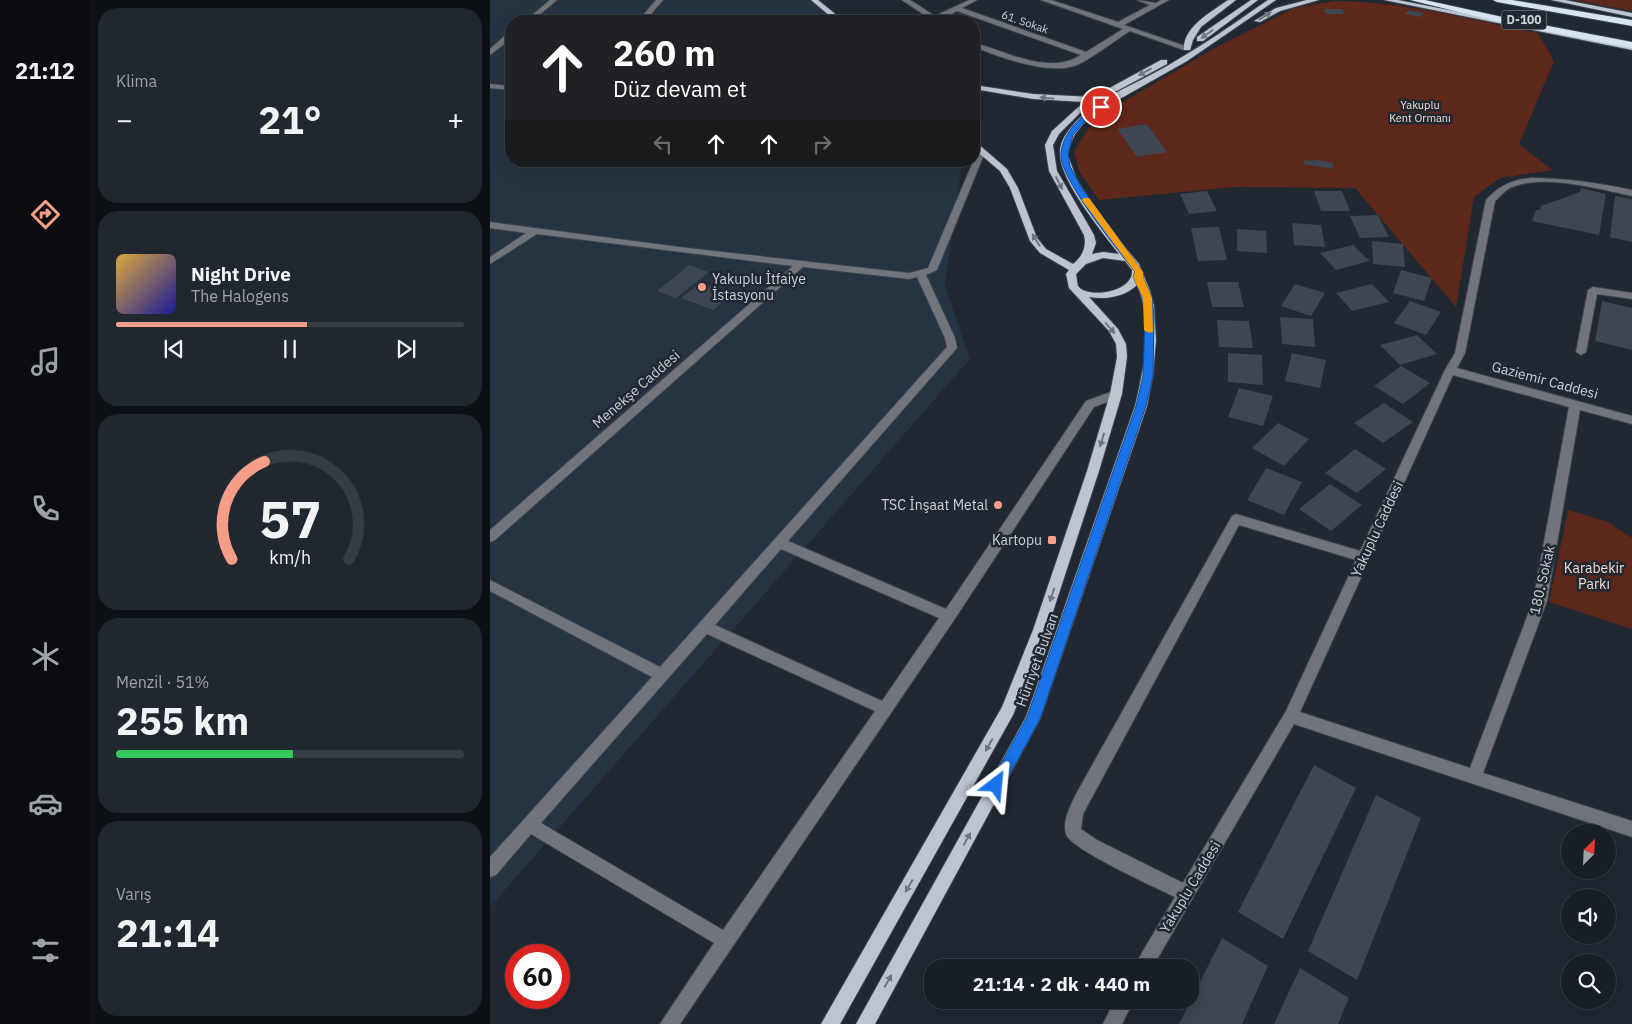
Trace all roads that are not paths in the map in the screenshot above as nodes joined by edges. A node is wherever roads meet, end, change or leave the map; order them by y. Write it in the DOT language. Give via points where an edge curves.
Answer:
graph roads {
  1 [pos="554,0"];
  2 [pos="660,0"];
  3 [pos="814,0"];
  4 [pos="905,0"];
  5 [pos="974,0"];
  6 [pos="1044,0"];
  7 [pos="1140,0"];
  8 [pos="1166,0"];
  9 [pos="1233,0"];
  10 [pos="1255,0"];
  11 [pos="1273,0"];
  12 [pos="1316,0"];
  13 [pos="1378,0"];
  14 [pos="1387,0"];
  15 [pos="1415,0"];
  16 [pos="1497,0"];
  17 [pos="1528,0"];
  18 [pos="1554,0"];
  19 [pos="1398,2"];
  20 [pos="1156,5"];
  21 [pos="957,9"];
  22 [pos="535,15"];
  23 [pos="646,15"];
  24 [pos="833,15"];
  25 [pos="926,15"];
  26 [pos="946,15"];
  27 [pos="974,15"];
  28 [pos="1632,16"];
  29 [pos="980,17"];
  30 [pos="1632,23"];
  31 [pos="1120,24"];
  32 [pos="1130,28"];
  33 [pos="499,37"];
  34 [pos="505,37"];
  35 [pos="1632,39"];
  36 [pos="505,41"];
  37 [pos="1632,46"];
  38 [pos="980,47"];
  39 [pos="1189,51"];
  40 [pos="490,52"];
  41 [pos="1087,55"];
  42 [pos="490,86"];
  43 [pos="505,87"];
  44 [pos="980,88"];
  45 [pos="1095,98"];
  46 [pos="980,150"];
  47 [pos="970,167"];
  48 [pos="1632,192"];
  49 [pos="490,225"];
  50 [pos="535,231"];
  51 [pos="1085,259"];
  52 [pos="1128,259"];
  53 [pos="490,261"];
  54 [pos="802,264"];
  55 [pos="1074,269"];
  56 [pos="920,273"];
  57 [pos="1138,277"];
  58 [pos="1078,291"];
  59 [pos="1632,296"];
  60 [pos="1581,352"];
  61 [pos="1450,370"];
  62 [pos="1116,394"];
  63 [pos="1575,404"];
  64 [pos="1632,420"];
  65 [pos="490,537"];
  66 [pos="779,543"];
  67 [pos="1363,558"];
  68 [pos="490,585"];
  69 [pos="949,616"];
  70 [pos="705,627"];
  71 [pos="662,675"];
  72 [pos="884,709"];
  73 [pos="1291,716"];
  74 [pos="1474,777"];
  75 [pos="530,825"];
  76 [pos="1632,830"];
  77 [pos="490,869"];
  78 [pos="1186,894"];
  79 [pos="726,941"];
  80 [pos="1147,959"];
  81 [pos="1120,1009"];
  82 [pos="669,1024"];
  83 [pos="830,1024"];
  84 [pos="865,1024"];
  85 [pos="1112,1024"];
  1 -- 22 [label="street"];
  2 -- 23 [label="street"];
  3 -- 24 [label="main road"];
  4 -- 25 [label="street"];
  5 -- 21 [label="street"];
  6 -- 31 [label="street"];
  7 -- 20 [label="street"];
  8 -- 20 [label="street"];
  9 -- 39 [label="main road" via="1202,22 1189,37"];
  10 -- 39 [label="main road, one-way"];
  11 -- 39 [label="main road"];
  39 -- 12 [label="main road, one-way" via="1234,35 1270,12"];
  13 -- 19 [label="main road"];
  14 -- 19 [label="main road"];
  15 -- 35 [label="highway, D-100"];
  15 -- 37 [label="highway"];
  16 -- 30 [label="highway, D-100"];
  17 -- 28 [label="highway"];
  18 -- 28 [label="main road"];
  19 -- 37 [label="main road"];
  20 -- 31 [label="street"];
  21 -- 26 [label="street"];
  21 -- 27 [label="street, 61. Sokak"];
  29 -- 41 [label="street, 61. Sokak"];
  31 -- 32 [label="street"];
  32 -- 39 [label="street"];
  32 -- 41 [label="street"];
  33 -- 34 [label="street"];
  36 -- 40 [label="street"];
  38 -- 41 [label="street" via="1046,65 1074,63"];
  39 -- 45 [label="main road, one-way"];
  39 -- 52 [label="main road" via="1092,111 1069,135 1064,154 1066,166"];
  42 -- 43 [label="street"];
  45 -- 44 [label="main road, one-way" via="1031,97"];
  45 -- 51 [label="main road, one-way" via="1071,116 1049,145 1053,171 1092,243"];
  55 -- 46 [label="main road, one-way" via="1043,251 1033,239 1014,188 1003,169"];
  47 -- 56 [label="street" via="932,270"];
  48 -- 61 [label="street, Yakuplu Caddesi" via="1589,184 1525,181 1506,186 1491,200 1460,353"];
  49 -- 50 [label="street"];
  50 -- 53 [label="street"];
  50 -- 54 [label="street"];
  51 -- 52 [label="main road" via="1111,255"];
  51 -- 55 [label="main road"];
  52 -- 57 [label="main road" via="1139,272"];
  54 -- 56 [label="street" via="909,276"];
  54 -- 65 [label="street, Menekşe Caddesi"];
  55 -- 58 [label="main road" via="1070,278"];
  56 -- 66 [label="street" via="952,348"];
  57 -- 58 [label="main road" via="1115,293 1093,295"];
  84 -- 57 [label="main road, Hürriyet Bulvarı, one-way" via="1033,719 1141,406 1148,376 1148,298"];
  58 -- 62 [label="main road, Hürriyet Bulvarı, one-way" via="1113,329 1122,344"];
  59 -- 60 [label="street" via="1593,290"];
  61 -- 63 [label="street, Gaziemir Caddesi"];
  61 -- 67 [label="street, Yakuplu Caddesi"];
  62 -- 69 [label="street" via="1090,404"];
  62 -- 83 [label="main road, Hürriyet Bulvarı, one-way" via="1040,630 1008,710"];
  63 -- 64 [label="street, Gaziemir Caddesi"];
  63 -- 74 [label="street, 180. Sokak" via="1540,601"];
  66 -- 69 [label="street"];
  66 -- 70 [label="street"];
  67 -- 73 [label="street, Yakuplu Caddesi"];
  67 -- 78 [label="street" via="1236,519 1082,799 1075,814 1073,832 1091,846"];
  68 -- 71 [label="street"];
  69 -- 72 [label="street"];
  70 -- 71 [label="street"];
  70 -- 72 [label="street"];
  71 -- 75 [label="street"];
  72 -- 79 [label="street"];
  73 -- 74 [label="street"];
  73 -- 78 [label="street, Yakuplu Caddesi"];
  74 -- 76 [label="street"];
  75 -- 77 [label="street"];
  75 -- 79 [label="street"];
  78 -- 80 [label="street, Yakuplu Caddesi"];
  79 -- 82 [label="street"];
  81 -- 85 [label="street"];
}
